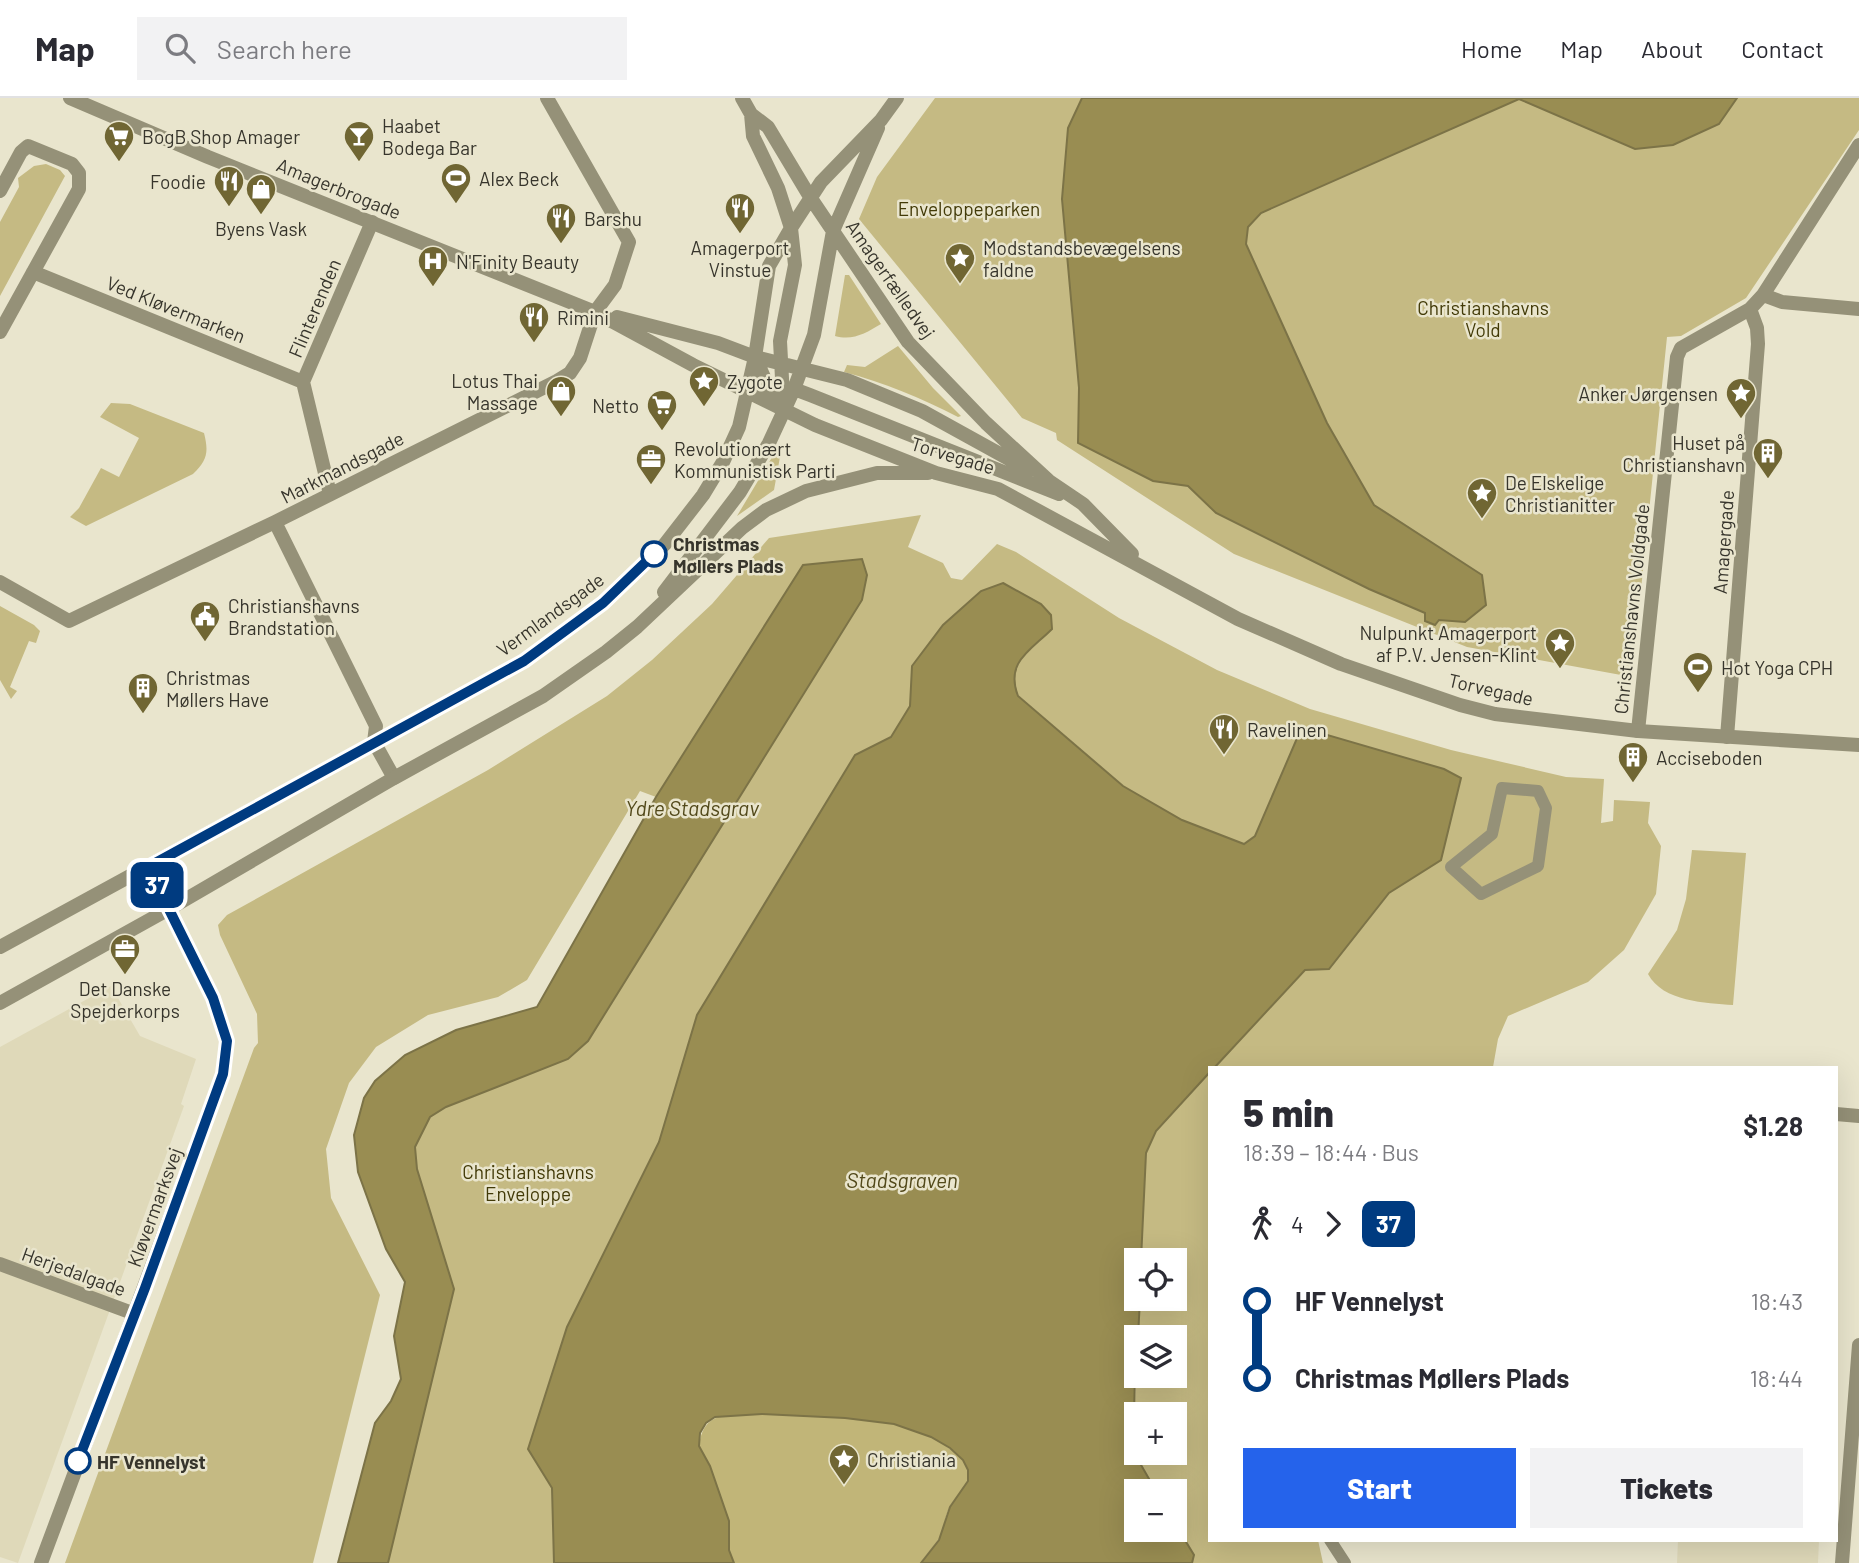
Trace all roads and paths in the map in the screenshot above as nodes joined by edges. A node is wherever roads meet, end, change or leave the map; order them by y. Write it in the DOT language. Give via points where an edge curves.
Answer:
graph roads {
  1 [pos="69,98"];
  2 [pos="547,98"];
  3 [pos="742,98"];
  4 [pos="897,98"];
  5 [pos="751,114"];
  6 [pos="881,120"];
  7 [pos="1859,145"];
  8 [pos="0,191"];
  9 [pos="810,197"];
  10 [pos="372,222"];
  11 [pos="791,228"];
  12 [pos="833,231"];
  13 [pos="33,272"];
  14 [pos="1763,295"];
  15 [pos="1750,309"];
  16 [pos="1859,309"];
  17 [pos="595,312"];
  18 [pos="0,332"];
  19 [pos="755,358"];
  20 [pos="780,363"];
  21 [pos="801,369"];
  22 [pos="303,382"];
  23 [pos="747,392"];
  24 [pos="780,397"];
  25 [pos="936,473"];
  26 [pos="1049,481"];
  27 [pos="330,494"];
  28 [pos="1083,504"];
  29 [pos="275,522"];
  30 [pos="1143,565"];
  31 [pos="0,582"];
  32 [pos="637,627"];
  33 [pos="1638,731"];
  34 [pos="1727,737"];
  35 [pos="374,742"];
  36 [pos="1859,745"];
  37 [pos="394,778"];
  38 [pos="1492,834"];
  39 [pos="148,867"];
  40 [pos="169,909"];
  41 [pos="0,947"];
  42 [pos="0,1003"];
  43 [pos="1838,1114"];
  44 [pos="1859,1116"];
  45 [pos="0,1264"];
  46 [pos="135,1314"];
  47 [pos="1859,1345"];
  48 [pos="1331,1542"];
  49 [pos="41,1563"];
  50 [pos="1345,1563"];
  51 [pos="1842,1563"];
  1 -- 10 [label="street, Amagerbrogade"];
  2 -- 17 [label="street" via="629,242 615,285"];
  3 -- 5 [label="street, Amagerfælledvej"];
  4 -- 6 [label="street"];
  5 -- 9 [label="street, Amagerfælledvej" via="768,127"];
  5 -- 11 [label="street, Amagerfælledvej" via="753,136"];
  6 -- 9 [label="street"];
  6 -- 12 [label="street"];
  7 -- 14 [label="street, Christianshavns Voldgade"];
  8 -- 13 [label="street" via="28,146 69,163 79,173 79,189"];
  9 -- 11 [label="street"];
  9 -- 12 [label="street, Amagerfælledvej"];
  10 -- 17 [label="street, Amagerbrogade"];
  10 -- 22 [label="street, Flinterenden"];
  11 -- 19 [label="street" via="769,266"];
  11 -- 20 [label="street" via="796,265 780,341"];
  12 -- 21 [label="street" via="814,335"];
  12 -- 26 [label="street, Amagerfælledvej" via="902,335"];
  13 -- 18 [label="street"];
  13 -- 22 [label="street, Ved Kløvermarken"];
  14 -- 15 [label="street, Christianshavns Voldgade"];
  14 -- 16 [label="street" via="1782,302"];
  15 -- 33 [label="street, Christianshavns Voldgade" via="1681,348 1676,357"];
  15 -- 34 [label="street, Amagergade" via="1758,344"];
  17 -- 19 [label="street, Amagerbrogade" via="718,343"];
  17 -- 23 [label="street, Amagerbrogade"];
  17 -- 27 [label="street, Markmandsgade" via="587,343 570,373"];
  19 -- 20 [label="street, Torvegade"];
  19 -- 23 [label="street, Vermlandsgade"];
  19 -- 24 [label="street"];
  20 -- 21 [label="street, Torvegade"];
  20 -- 24 [label="street"];
  21 -- 24 [label="street"];
  21 -- 26 [label="street, Torvegade" via="847,380 922,411"];
  22 -- 27 [label="street, Flinterenden"];
  23 -- 24 [label="street"];
  23 -- 35 [label="street, Vermlandsgade" via="739,426 703,495 664,544 603,603 524,661"];
  24 -- 25 [label="street, Torvegade" via="815,425"];
  24 -- 28 [label="street"];
  24 -- 32 [label="street" via="769,443 740,492"];
  25 -- 30 [label="street, Torvegade" via="998,489"];
  25 -- 32 [label="street" via="877,473 785,500 742,528"];
  26 -- 28 [label="street, Amagerfælledvej"];
  27 -- 29 [label="street, Markmandsgade"];
  28 -- 30 [label="street, Torvegade"];
  29 -- 31 [label="street, Markmandsgade" via="69,621"];
  29 -- 35 [label="street" via="374,723"];
  30 -- 33 [label="street, Torvegade" via="1238,619 1329,659 1460,705 1495,714"];
  32 -- 37 [label="street" via="543,696"];
  33 -- 34 [label="street, Torvegade"];
  34 -- 36 [label="street, Torvegade"];
  35 -- 37 [label="street"];
  35 -- 39 [label="street, Vermlandsgade"];
  37 -- 40 [label="street"];
  38 -- 38 [label="street" via="1451,867 1481,894 1538,866 1546,808 1538,791 1502,788"];
  39 -- 40 [label="street, Kløvermarksvej"];
  39 -- 41 [label="street, Vermlandsgade"];
  40 -- 42 [label="street"];
  40 -- 46 [label="street, Kløvermarksvej" via="213,998 227,1054"];
  43 -- 44 [label="street"];
  45 -- 46 [label="street, Herjedalgade"];
  46 -- 49 [label="street, Kløvermarksvej"];
  47 -- 51 [label="street"];
  48 -- 50 [label="street"];
}
